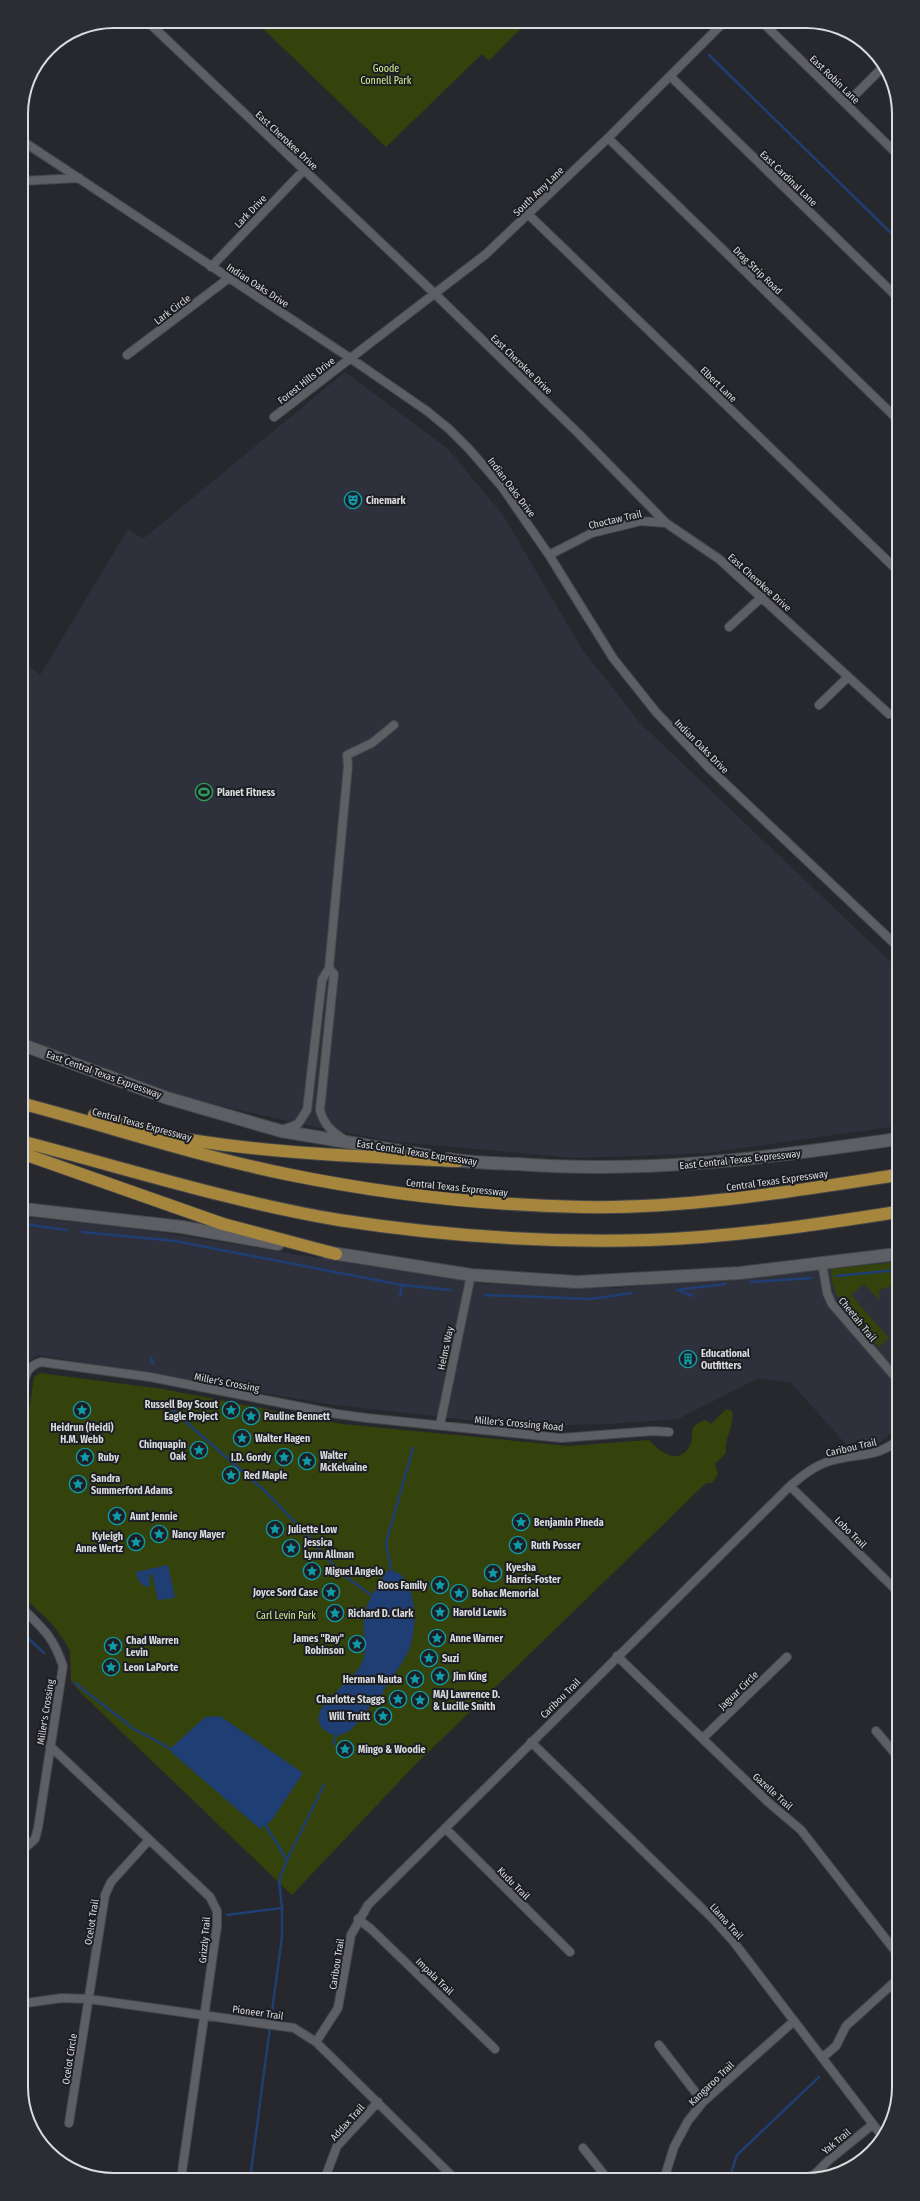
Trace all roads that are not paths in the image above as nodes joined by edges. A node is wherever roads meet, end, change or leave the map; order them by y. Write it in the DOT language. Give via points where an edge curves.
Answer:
graph roads {
  1 [pos="154,28"];
  2 [pos="718,28"];
  3 [pos="768,28"];
  4 [pos="880,70"];
  5 [pos="670,76"];
  6 [pos="846,104"];
  7 [pos="608,138"];
  8 [pos="28,145"];
  9 [pos="892,149"];
  10 [pos="304,170"];
  11 [pos="79,178"];
  12 [pos="28,181"];
  13 [pos="529,215"];
  14 [pos="211,267"];
  15 [pos="229,278"];
  16 [pos="892,292"];
  17 [pos="434,293"];
  18 [pos="127,355"];
  19 [pos="350,358"];
  20 [pos="892,414"];
  21 [pos="274,417"];
  22 [pos="666,523"];
  23 [pos="549,555"];
  24 [pos="892,565"];
  25 [pos="762,597"];
  26 [pos="729,626"];
  27 [pos="848,677"];
  28 [pos="819,705"];
  29 [pos="889,714"];
  30 [pos="394,725"];
  31 [pos="892,941"];
  32 [pos="330,968"];
  33 [pos="28,1047"];
  34 [pos="28,1105"];
  35 [pos="28,1106"];
  36 [pos="281,1131"];
  37 [pos="892,1140"];
  38 [pos="346,1141"];
  39 [pos="28,1143"];
  40 [pos="28,1155"];
  41 [pos="458,1160"];
  42 [pos="892,1176"];
  43 [pos="28,1209"];
  44 [pos="892,1213"];
  45 [pos="336,1254"];
  46 [pos="892,1255"];
  47 [pos="822,1262"];
  48 [pos="471,1275"];
  49 [pos="28,1369"];
  50 [pos="892,1373"];
  51 [pos="440,1425"];
  52 [pos="669,1432"];
  53 [pos="892,1444"];
  54 [pos="790,1486"];
  55 [pos="892,1586"];
  56 [pos="28,1614"];
  57 [pos="617,1656"];
  58 [pos="786,1657"];
  59 [pos="876,1731"];
  60 [pos="703,1738"];
  61 [pos="531,1742"];
  62 [pos="50,1746"];
  63 [pos="892,1750"];
  64 [pos="445,1828"];
  65 [pos="149,1840"];
  66 [pos="28,1845"];
  67 [pos="358,1920"];
  68 [pos="892,1947"];
  69 [pos="570,1952"];
  70 [pos="892,1984"];
  71 [pos="89,1998"];
  72 [pos="28,2003"];
  73 [pos="206,2015"];
  74 [pos="794,2021"];
  75 [pos="316,2042"];
  76 [pos="659,2045"];
  77 [pos="496,2049"];
  78 [pos="822,2058"];
  79 [pos="378,2102"];
  80 [pos="703,2102"];
  81 [pos="69,2123"];
  82 [pos="872,2125"];
  83 [pos="879,2132"];
  84 [pos="583,2148"];
  85 [pos="817,2172"];
  86 [pos="183,2173"];
  87 [pos="327,2173"];
  88 [pos="449,2173"];
  89 [pos="603,2173"];
  90 [pos="666,2173"];
  1 -- 10 [label="street, East Cherokee Drive"];
  2 -- 5 [label="street, South Amy Lane"];
  3 -- 6 [label="street, East Robin Lane"];
  4 -- 6 [label="street"];
  5 -- 7 [label="street, South Amy Lane"];
  5 -- 16 [label="street, East Cardinal Lane"];
  6 -- 9 [label="street, East Robin Lane"];
  7 -- 13 [label="street, South Amy Lane"];
  7 -- 20 [label="street, Drag Strip Road"];
  8 -- 11 [label="street, Indian Oaks Drive"];
  10 -- 14 [label="street, Lark Drive"];
  10 -- 17 [label="street, East Cherokee Drive"];
  11 -- 12 [label="street"];
  11 -- 14 [label="street, Indian Oaks Drive"];
  13 -- 17 [label="street, South Amy Lane" via="486,254"];
  13 -- 24 [label="street, Elbert Lane"];
  14 -- 15 [label="street, Indian Oaks Drive"];
  15 -- 18 [label="street, Lark Circle"];
  15 -- 19 [label="street, Indian Oaks Drive"];
  17 -- 19 [label="street, South Amy Lane"];
  17 -- 22 [label="street, East Cherokee Drive"];
  19 -- 21 [label="street, Forest Hills Drive"];
  19 -- 23 [label="street, Indian Oaks Drive" via="427,411 469,448 502,487"];
  22 -- 23 [label="street, Choctaw Trail" via="641,521 592,533"];
  22 -- 25 [label="street, East Cherokee Drive" via="719,558"];
  23 -- 31 [label="street, Indian Oaks Drive" via="617,663 680,740"];
  25 -- 26 [label="street"];
  25 -- 27 [label="street, East Cherokee Drive"];
  27 -- 28 [label="street"];
  27 -- 29 [label="street, East Cherokee Drive"];
  30 -- 32 [label="street" via="372,743 347,754"];
  32 -- 36 [label="street" via="322,980 307,1110 298,1124"];
  32 -- 38 [label="street" via="334,974 320,1110 323,1122"];
  33 -- 36 [label="main road, East Central Texas Expressway" via="167,1098"];
  34 -- 41 [label="highway" via="50,1104 195,1141 241,1147 323,1155"];
  35 -- 42 [label="highway, Central Texas Expressway" via="285,1174 422,1196 509,1204 584,1207 671,1205 735,1199"];
  36 -- 38 [label="main road, East Central Texas Expressway"];
  37 -- 41 [label="main road, East Central Texas Expressway" via="757,1159 658,1167 546,1166"];
  38 -- 41 [label="main road, East Central Texas Expressway"];
  39 -- 44 [label="highway" via="225,1197 298,1212 400,1229 486,1237 569,1241 680,1238 750,1233"];
  40 -- 45 [label="highway" via="223,1224"];
  43 -- 45 [label="main road" via="182,1227"];
  45 -- 48 [label="main road"];
  46 -- 47 [label="main road"];
  47 -- 48 [label="main road" via="740,1273 577,1282"];
  47 -- 50 [label="street, Cheetah Trail" via="832,1304"];
  48 -- 51 [label="street, Helms Way"];
  49 -- 51 [label="street, Miller's Crossing" via="41,1362 50,1363 150,1377 338,1414"];
  51 -- 52 [label="street, Miller's Crossing Road" via="561,1438"];
  53 -- 54 [label="street, Caribou Trail" via="879,1453 848,1457 824,1464 804,1474"];
  54 -- 55 [label="street, Lobo Trail"];
  54 -- 57 [label="street, Caribou Trail"];
  56 -- 62 [label="street, Miller's Crossing" via="44,1629 56,1646 63,1666"];
  57 -- 60 [label="street, Gazelle Trail"];
  57 -- 61 [label="street, Caribou Trail"];
  58 -- 60 [label="street, Jaguar Circle"];
  59 -- 63 [label="street"];
  60 -- 68 [label="street, Gazelle Trail" via="812,1843"];
  61 -- 64 [label="street, Caribou Trail"];
  61 -- 74 [label="street, Llama Trail" via="714,1920"];
  62 -- 65 [label="street, Grizzly Trail"];
  62 -- 66 [label="street, Miller's Crossing" via="35,1839"];
  64 -- 67 [label="street, Caribou Trail" via="368,1905"];
  64 -- 69 [label="street, Kudu Trail"];
  65 -- 71 [label="street, Ocelot Trail" via="111,1882 105,1895"];
  65 -- 73 [label="street, Grizzly Trail" via="210,1897 217,1911"];
  67 -- 75 [label="street, Caribou Trail" via="348,1947 338,2008"];
  67 -- 77 [label="street, Impala Trail" via="371,1928"];
  70 -- 78 [label="street" via="846,2026 836,2046"];
  71 -- 72 [label="street, Pioneer Trail" via="62,1998"];
  71 -- 73 [label="street, Pioneer Trail"];
  71 -- 81 [label="street, Ocelot Circle"];
  73 -- 75 [label="street, Pioneer Trail" via="294,2028"];
  73 -- 86 [label="street, Grizzly Trail"];
  74 -- 78 [label="street, Llama Trail"];
  74 -- 80 [label="street, Kangaroo Trail"];
  75 -- 79 [label="street, Pioneer Trail"];
  76 -- 80 [label="street"];
  78 -- 82 [label="street, Llama Trail"];
  79 -- 87 [label="street, Addax Trail" via="337,2146"];
  79 -- 88 [label="street, Pioneer Trail"];
  80 -- 90 [label="street, Kangaroo Trail" via="688,2121 678,2140"];
  82 -- 83 [label="street, Llama Trail"];
  82 -- 85 [label="street, Yak Trail"];
  84 -- 89 [label="street"];
}
